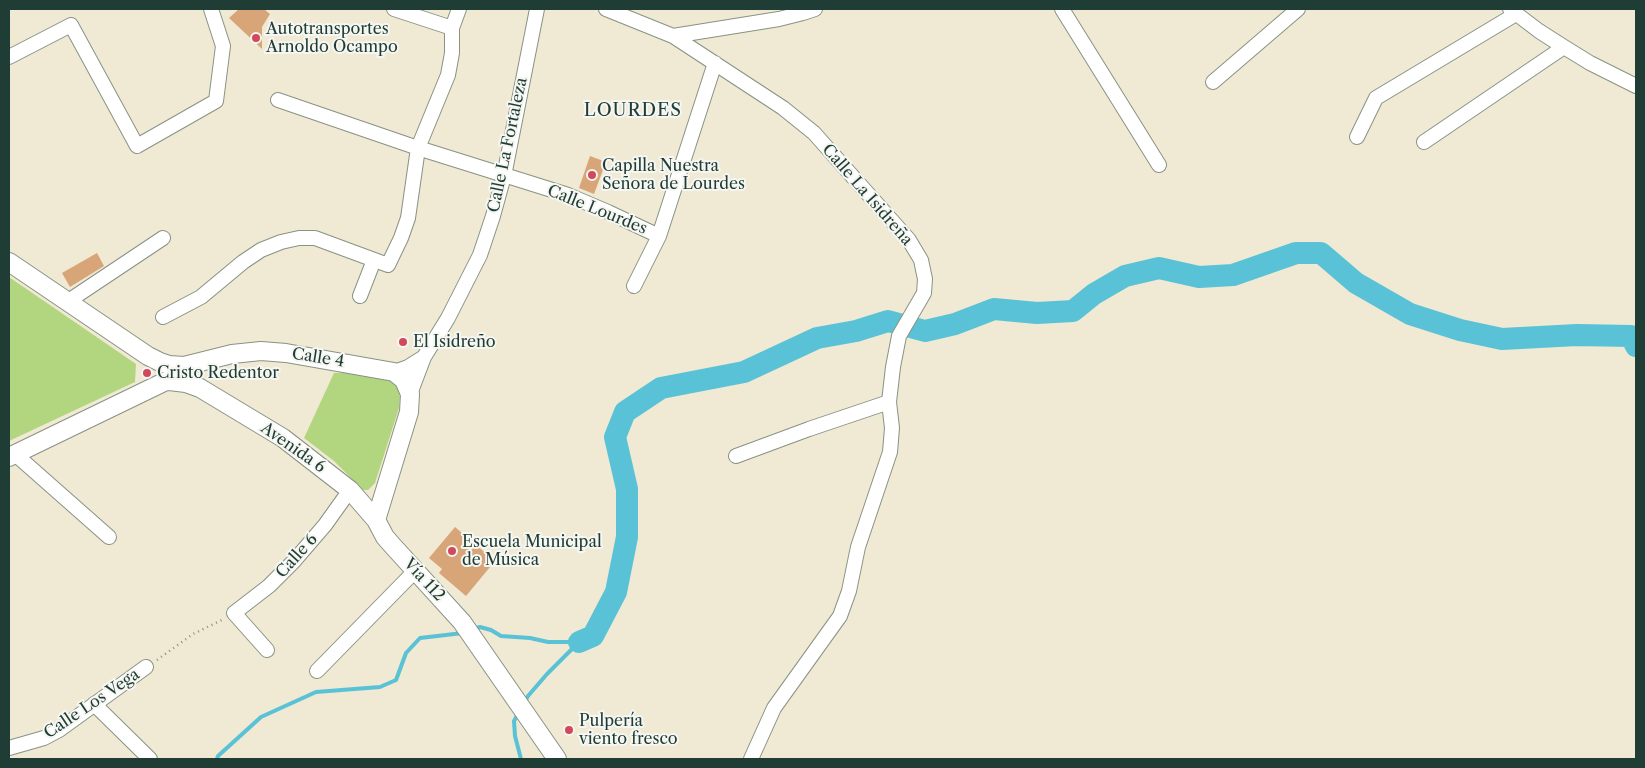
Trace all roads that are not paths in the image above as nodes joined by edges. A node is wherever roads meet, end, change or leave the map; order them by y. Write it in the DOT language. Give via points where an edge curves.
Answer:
graph roads {
  1 [pos="211,9"];
  2 [pos="394,9"];
  3 [pos="459,9"];
  4 [pos="537,9"];
  5 [pos="606,9"];
  6 [pos="815,9"];
  7 [pos="1062,9"];
  8 [pos="1298,9"];
  9 [pos="1513,11"];
  10 [pos="452,28"];
  11 [pos="673,36"];
  12 [pos="1564,47"];
  13 [pos="9,57"];
  14 [pos="715,63"];
  15 [pos="1213,82"];
  16 [pos="1636,86"];
  17 [pos="278,100"];
  18 [pos="1357,137"];
  19 [pos="1424,142"];
  20 [pos="418,148"];
  21 [pos="1160,165"];
  22 [pos="504,176"];
  23 [pos="659,236"];
  24 [pos="163,238"];
  25 [pos="374,260"];
  26 [pos="9,262"];
  27 [pos="634,286"];
  28 [pos="360,296"];
  29 [pos="67,302"];
  30 [pos="164,317"];
  31 [pos="424,357"];
  32 [pos="160,362"];
  33 [pos="199,363"];
  34 [pos="164,382"];
  35 [pos="403,382"];
  36 [pos="200,388"];
  37 [pos="888,402"];
  38 [pos="12,455"];
  39 [pos="736,456"];
  40 [pos="387,485"];
  41 [pos="350,490"];
  42 [pos="376,520"];
  43 [pos="109,537"];
  44 [pos="415,571"];
  45 [pos="267,650"];
  46 [pos="146,667"];
  47 [pos="317,671"];
  48 [pos="94,704"];
  49 [pos="9,748"];
  50 [pos="14,759"];
  51 [pos="150,759"];
  52 [pos="557,759"];
  53 [pos="751,759"];
  1 -- 13 [label="street" via="223,46 216,101 137,146 71,25"];
  2 -- 10 [label="street"];
  3 -- 10 [label="street"];
  4 -- 22 [label="street, Calle La Fortaleza"];
  5 -- 11 [label="street, Calle La Isidreña"];
  6 -- 11 [label="street" via="778,19"];
  7 -- 21 [label="street"];
  8 -- 15 [label="street"];
  9 -- 12 [label="street"];
  9 -- 18 [label="street" via="1376,98"];
  10 -- 20 [label="street" via="448,75"];
  11 -- 14 [label="street, Calle La Isidreña"];
  12 -- 16 [label="street"];
  12 -- 19 [label="street"];
  14 -- 23 [label="street, Calle Lourdes"];
  14 -- 37 [label="street, Calle La Isidreña" via="814,133 908,240 920,260 926,279 924,294 899,336"];
  17 -- 20 [label="street, Calle Lourdes"];
  20 -- 22 [label="street, Calle Lourdes"];
  20 -- 25 [label="street" via="402,238 388,265"];
  22 -- 23 [label="street, Calle Lourdes" via="568,196"];
  22 -- 31 [label="street, Calle La Fortaleza" via="480,255"];
  23 -- 27 [label="street"];
  24 -- 29 [label="street"];
  25 -- 28 [label="street"];
  25 -- 30 [label="street" via="315,238 281,242 261,250 201,297"];
  26 -- 29 [label="main road"];
  29 -- 32 [label="main road"];
  31 -- 35 [label="street, Calle La Fortaleza"];
  31 -- 35 [label="street, Calle La Fortaleza" via="408,367"];
  32 -- 33 [label="main road" via="177,366"];
  32 -- 34 [label="main road" via="166,370"];
  33 -- 35 [label="main road, Calle 4" via="232,354 286,353"];
  33 -- 36 [label="main road" via="195,373"];
  34 -- 36 [label="main road" via="186,383"];
  34 -- 38 [label="main road"];
  35 -- 40 [label="main road" via="409,412"];
  36 -- 41 [label="main road, Avenida 6" via="283,438"];
  37 -- 39 [label="street"];
  37 -- 53 [label="street, Calle La Isidreña" via="892,428 890,452 858,547 850,591 840,616 774,708"];
  38 -- 43 [label="street"];
  40 -- 41 [label="main road" via="369,498"];
  40 -- 42 [label="main road"];
  41 -- 42 [label="main road, Avenida 6"];
  41 -- 45 [label="street, Calle 6" via="294,561 269,586 234,613"];
  42 -- 44 [label="main road, Vía 112" via="385,537"];
  44 -- 47 [label="street"];
  44 -- 52 [label="main road, Vía 112" via="462,622"];
  46 -- 48 [label="street, Calle Los Vega"];
  48 -- 49 [label="street, Calle Los Vega" via="44,738"];
  48 -- 51 [label="street"];
  49 -- 50 [label="street"];
}
